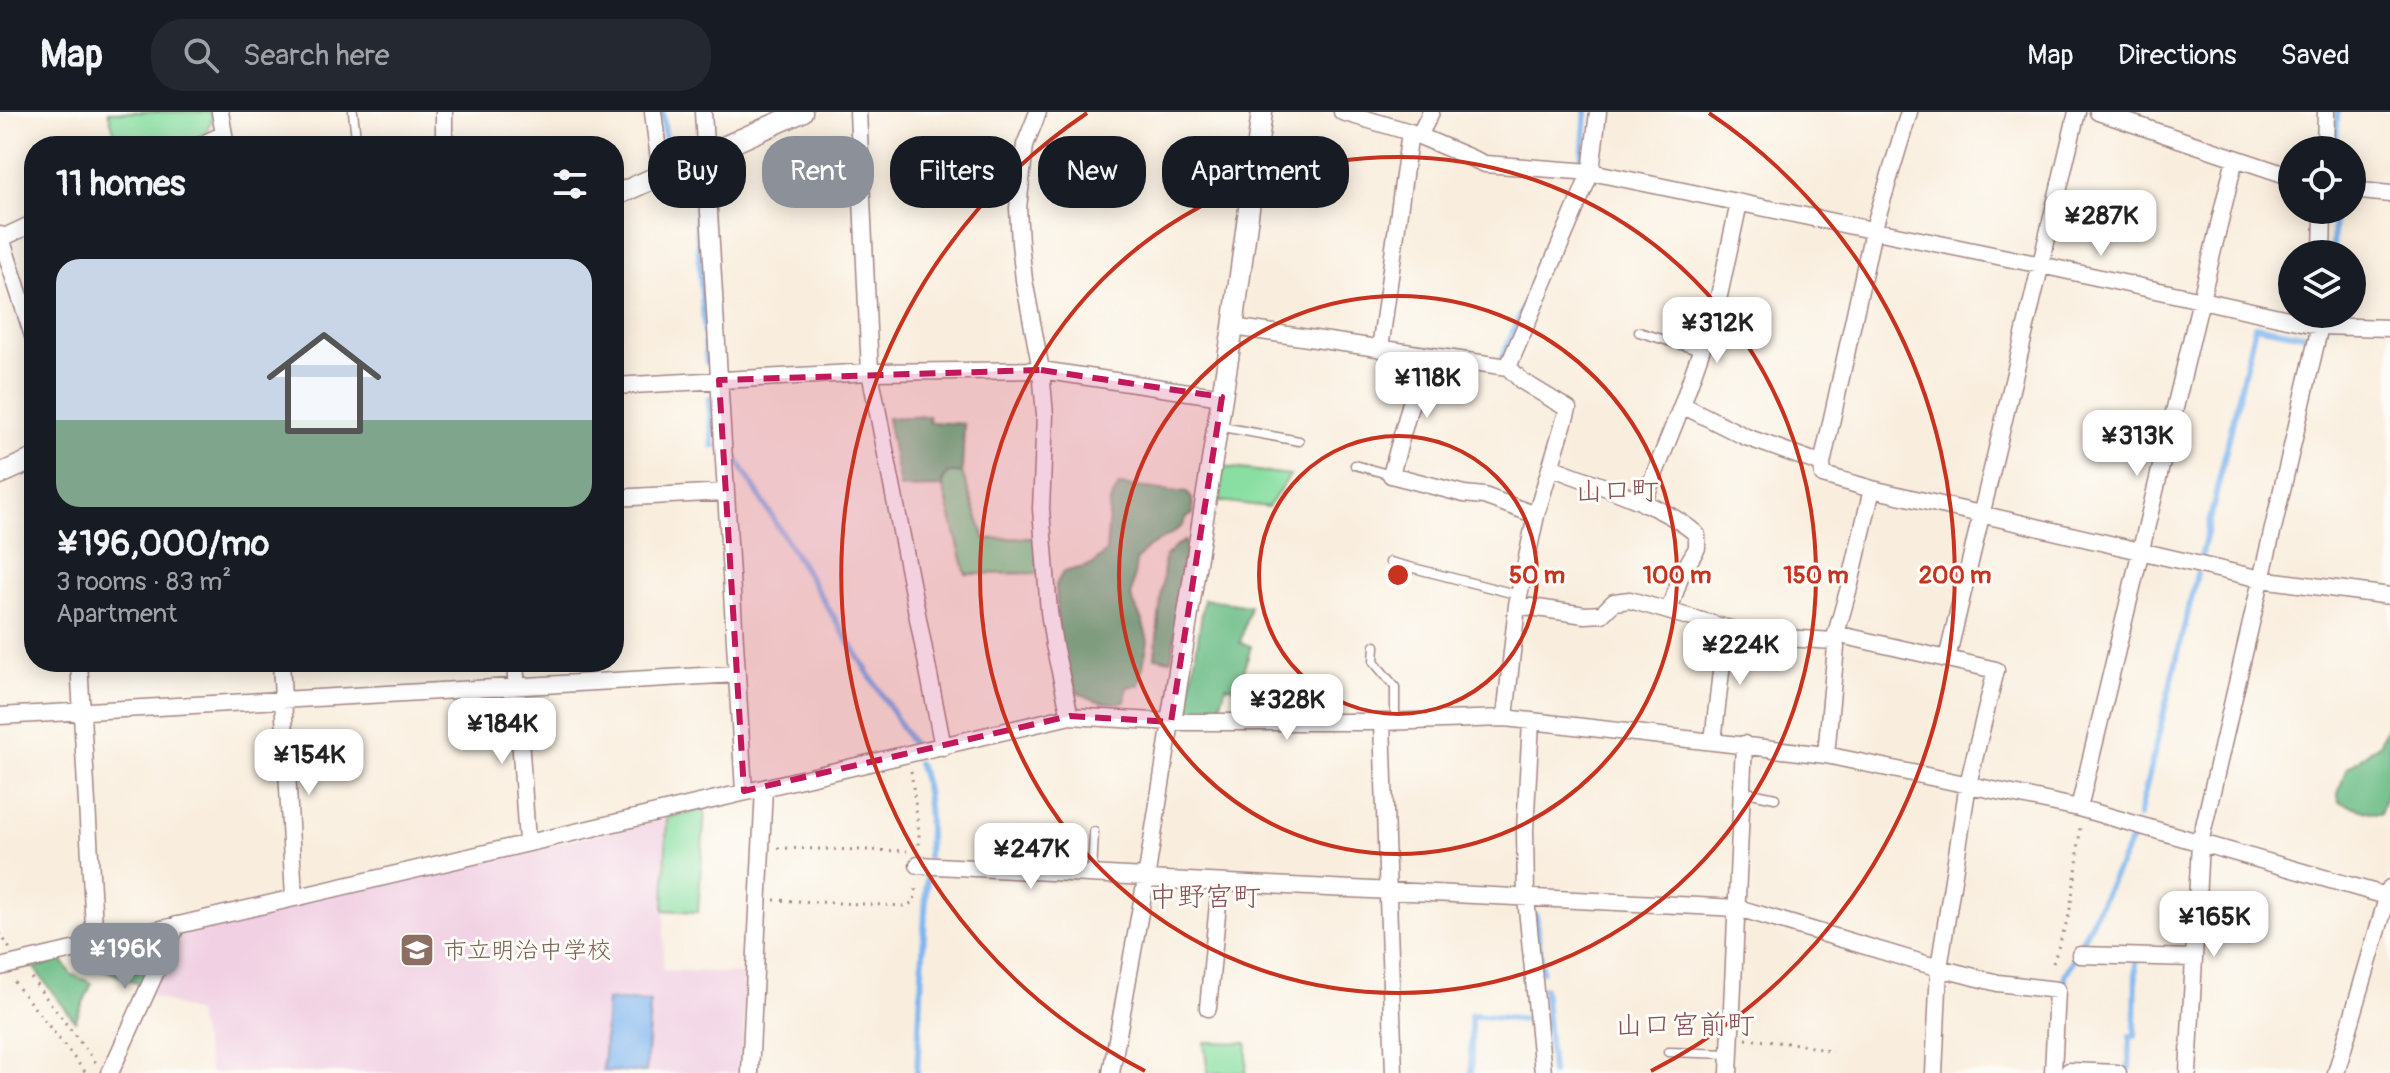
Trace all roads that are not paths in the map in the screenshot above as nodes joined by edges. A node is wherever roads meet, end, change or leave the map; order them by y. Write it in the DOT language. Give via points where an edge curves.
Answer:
graph roads {
  1 [pos="220,112"];
  2 [pos="353,112"];
  3 [pos="444,112"];
  4 [pos="653,112"];
  5 [pos="703,112"];
  6 [pos="802,112"];
  7 [pos="858,112"];
  8 [pos="1038,112"];
  9 [pos="1262,112"];
  10 [pos="1342,112"];
  11 [pos="1431,112"];
  12 [pos="1598,112"];
  13 [pos="1909,112"];
  14 [pos="2077,112"];
  15 [pos="2098,112"];
  16 [pos="2326,112"];
  17 [pos="766,120"];
  18 [pos="1414,134"];
  19 [pos="224,136"];
  20 [pos="356,136"];
  21 [pos="444,136"];
  22 [pos="656,136"];
  23 [pos="704,136"];
  24 [pos="738,136"];
  25 [pos="2325,136"];
  26 [pos="2235,158"];
  27 [pos="1591,172"];
  28 [pos="2278,172"];
  29 [pos="648,181"];
  30 [pos="2366,191"];
  31 [pos="624,192"];
  32 [pos="2390,194"];
  33 [pos="1739,203"];
  34 [pos="708,208"];
  35 [pos="24,227"];
  36 [pos="1873,231"];
  37 [pos="0,237"];
  38 [pos="2041,265"];
  39 [pos="2201,300"];
  40 [pos="24,309"];
  41 [pos="2278,313"];
  42 [pos="2366,325"];
  43 [pos="1233,327"];
  44 [pos="2318,328"];
  45 [pos="2390,328"];
  46 [pos="1639,332"];
  47 [pos="1380,349"];
  48 [pos="1701,351"];
  49 [pos="1424,355"];
  50 [pos="1508,367"];
  51 [pos="1041,370"];
  52 [pos="870,372"];
  53 [pos="719,380"];
  54 [pos="624,385"];
  55 [pos="1222,397"];
  56 [pos="1682,405"];
  57 [pos="1217,426"];
  58 [pos="1299,441"];
  59 [pos="24,463"];
  60 [pos="1822,464"];
  61 [pos="1355,465"];
  62 [pos="1551,467"];
  63 [pos="0,474"];
  64 [pos="1391,475"];
  65 [pos="1872,489"];
  66 [pos="726,492"];
  67 [pos="624,497"];
  68 [pos="1643,503"];
  69 [pos="1982,514"];
  70 [pos="1536,515"];
  71 [pos="2141,551"];
  72 [pos="1390,562"];
  73 [pos="2261,579"];
  74 [pos="2390,596"];
  75 [pos="1518,600"];
  76 [pos="1669,611"];
  77 [pos="1726,628"];
  78 [pos="1835,638"];
  79 [pos="1375,646"];
  80 [pos="1947,659"];
  81 [pos="80,672"];
  82 [pos="282,672"];
  83 [pos="516,672"];
  84 [pos="737,674"];
  85 [pos="517,686"];
  86 [pos="283,700"];
  87 [pos="82,711"];
  88 [pos="0,716"];
  89 [pos="1070,716"];
  90 [pos="1505,718"];
  91 [pos="1171,722"];
  92 [pos="1388,722"];
  93 [pos="1531,722"];
  94 [pos="1713,741"];
  95 [pos="1744,744"];
  96 [pos="943,747"];
  97 [pos="1826,755"];
  98 [pos="1968,784"];
  99 [pos="764,788"];
  100 [pos="744,791"];
  101 [pos="1742,791"];
  102 [pos="1775,798"];
  103 [pos="2080,809"];
  104 [pos="1094,832"];
  105 [pos="527,842"];
  106 [pos="2200,843"];
  107 [pos="918,865"];
  108 [pos="1092,875"];
  109 [pos="1146,878"];
  110 [pos="1220,883"];
  111 [pos="1389,891"];
  112 [pos="2389,894"];
  113 [pos="294,897"];
  114 [pos="1526,898"];
  115 [pos="1738,908"];
  116 [pos="177,925"];
  117 [pos="95,945"];
  118 [pos="2080,955"];
  119 [pos="2194,958"];
  120 [pos="7,965"];
  121 [pos="1939,968"];
  122 [pos="1208,1008"];
  123 [pos="1731,1046"];
  124 [pos="1668,1052"];
  125 [pos="110,1073"];
  126 [pos="750,1073"];
  127 [pos="1111,1073"];
  128 [pos="1394,1073"];
  129 [pos="1543,1073"];
  130 [pos="1729,1073"];
  131 [pos="1934,1073"];
  132 [pos="2053,1073"];
  133 [pos="2069,1073"];
  134 [pos="2118,1073"];
  135 [pos="2188,1073"];
  136 [pos="2336,1073"];
  1 -- 19 [label="street"];
  2 -- 20 [label="lane"];
  3 -- 21 [label="street"];
  4 -- 22 [label="street"];
  5 -- 23 [label="street"];
  6 -- 17 [label="street"];
  7 -- 52 [label="street"];
  8 -- 51 [label="street" via="1025,145 1018,208 1024,280"];
  9 -- 43 [label="street"];
  10 -- 18 [label="street"];
  11 -- 18 [label="street"];
  12 -- 27 [label="street"];
  13 -- 36 [label="street"];
  14 -- 38 [label="street"];
  15 -- 26 [label="street"];
  16 -- 25 [label="street"];
  17 -- 24 [label="street"];
  18 -- 27 [label="street" via="1485,164"];
  18 -- 47 [label="street"];
  26 -- 28 [label="street"];
  26 -- 39 [label="street"];
  27 -- 33 [label="street"];
  27 -- 50 [label="street"];
  29 -- 31 [label="street"];
  30 -- 32 [label="street"];
  33 -- 36 [label="street"];
  33 -- 48 [label="street" via="1717,305"];
  34 -- 53 [label="street"];
  35 -- 37 [label="street"];
  36 -- 38 [label="street"];
  36 -- 60 [label="street"];
  37 -- 40 [label="street"];
  38 -- 39 [label="street"];
  38 -- 69 [label="street"];
  39 -- 41 [label="street"];
  39 -- 71 [label="street"];
  42 -- 45 [label="street"];
  43 -- 47 [label="street"];
  43 -- 55 [label="street"];
  44 -- 73 [label="street"];
  46 -- 48 [label="lane"];
  47 -- 49 [label="street"];
  48 -- 56 [label="street"];
  49 -- 50 [label="street"];
  49 -- 64 [label="street"];
  50 -- 62 [label="street" via="1568,409"];
  51 -- 52 [label="street"];
  51 -- 55 [label="street"];
  51 -- 89 [label="street" via="1041,509 1049,612"];
  52 -- 53 [label="street"];
  52 -- 96 [label="street"];
  53 -- 54 [label="street"];
  53 -- 66 [label="street"];
  55 -- 57 [label="street"];
  56 -- 60 [label="street" via="1746,437"];
  56 -- 68 [label="street"];
  57 -- 58 [label="lane"];
  57 -- 91 [label="street"];
  59 -- 63 [label="street"];
  60 -- 65 [label="street" via="1823,475"];
  61 -- 64 [label="lane"];
  62 -- 68 [label="street"];
  62 -- 70 [label="street"];
  64 -- 70 [label="street" via="1484,496"];
  65 -- 69 [label="street"];
  65 -- 78 [label="street"];
  66 -- 67 [label="street"];
  66 -- 84 [label="street"];
  68 -- 76 [label="street" via="1697,535 1697,548"];
  69 -- 71 [label="street"];
  69 -- 80 [label="street"];
  70 -- 75 [label="street"];
  71 -- 73 [label="street"];
  71 -- 103 [label="street"];
  72 -- 75 [label="lane"];
  73 -- 74 [label="street"];
  73 -- 106 [label="street"];
  75 -- 76 [label="street" via="1585,615 1602,614 1614,602 1630,600"];
  75 -- 90 [label="street"];
  76 -- 77 [label="street"];
  77 -- 78 [label="street" via="1754,636"];
  77 -- 94 [label="street"];
  78 -- 80 [label="street"];
  78 -- 97 [label="street"];
  79 -- 92 [label="lane" via="1374,662 1395,687"];
  80 -- 98 [label="street" via="1996,670"];
  81 -- 87 [label="street"];
  82 -- 86 [label="street"];
  83 -- 85 [label="street"];
  84 -- 85 [label="street"];
  84 -- 100 [label="street"];
  85 -- 86 [label="street"];
  85 -- 105 [label="street"];
  86 -- 87 [label="street"];
  86 -- 113 [label="street"];
  87 -- 88 [label="street"];
  87 -- 117 [label="street"];
  89 -- 91 [label="street"];
  89 -- 96 [label="street"];
  90 -- 92 [label="street"];
  90 -- 93 [label="street"];
  91 -- 92 [label="street"];
  91 -- 109 [label="street"];
  92 -- 111 [label="street"];
  93 -- 94 [label="street"];
  93 -- 114 [label="street"];
  94 -- 95 [label="street"];
  95 -- 97 [label="street"];
  95 -- 101 [label="street"];
  96 -- 99 [label="street"];
  97 -- 98 [label="street"];
  98 -- 103 [label="street"];
  98 -- 121 [label="street"];
  99 -- 100 [label="street"];
  99 -- 126 [label="street"];
  100 -- 105 [label="street"];
  101 -- 102 [label="lane"];
  101 -- 115 [label="street"];
  103 -- 106 [label="street"];
  104 -- 108 [label="lane"];
  105 -- 113 [label="street"];
  106 -- 112 [label="street"];
  106 -- 119 [label="street"];
  107 -- 108 [label="street"];
  108 -- 109 [label="street"];
  109 -- 110 [label="street"];
  109 -- 127 [label="street"];
  110 -- 111 [label="street"];
  110 -- 122 [label="street"];
  111 -- 114 [label="street"];
  111 -- 128 [label="street"];
  112 -- 136 [label="street"];
  113 -- 116 [label="street"];
  114 -- 115 [label="street"];
  114 -- 129 [label="street"];
  115 -- 121 [label="street"];
  115 -- 123 [label="street"];
  116 -- 117 [label="street"];
  116 -- 125 [label="street"];
  117 -- 120 [label="street"];
  118 -- 119 [label="street"];
  119 -- 135 [label="street"];
  121 -- 131 [label="street"];
  121 -- 132 [label="street" via="2057,990"];
  123 -- 124 [label="lane"];
  123 -- 130 [label="street"];
  133 -- 134 [label="street"];
}
